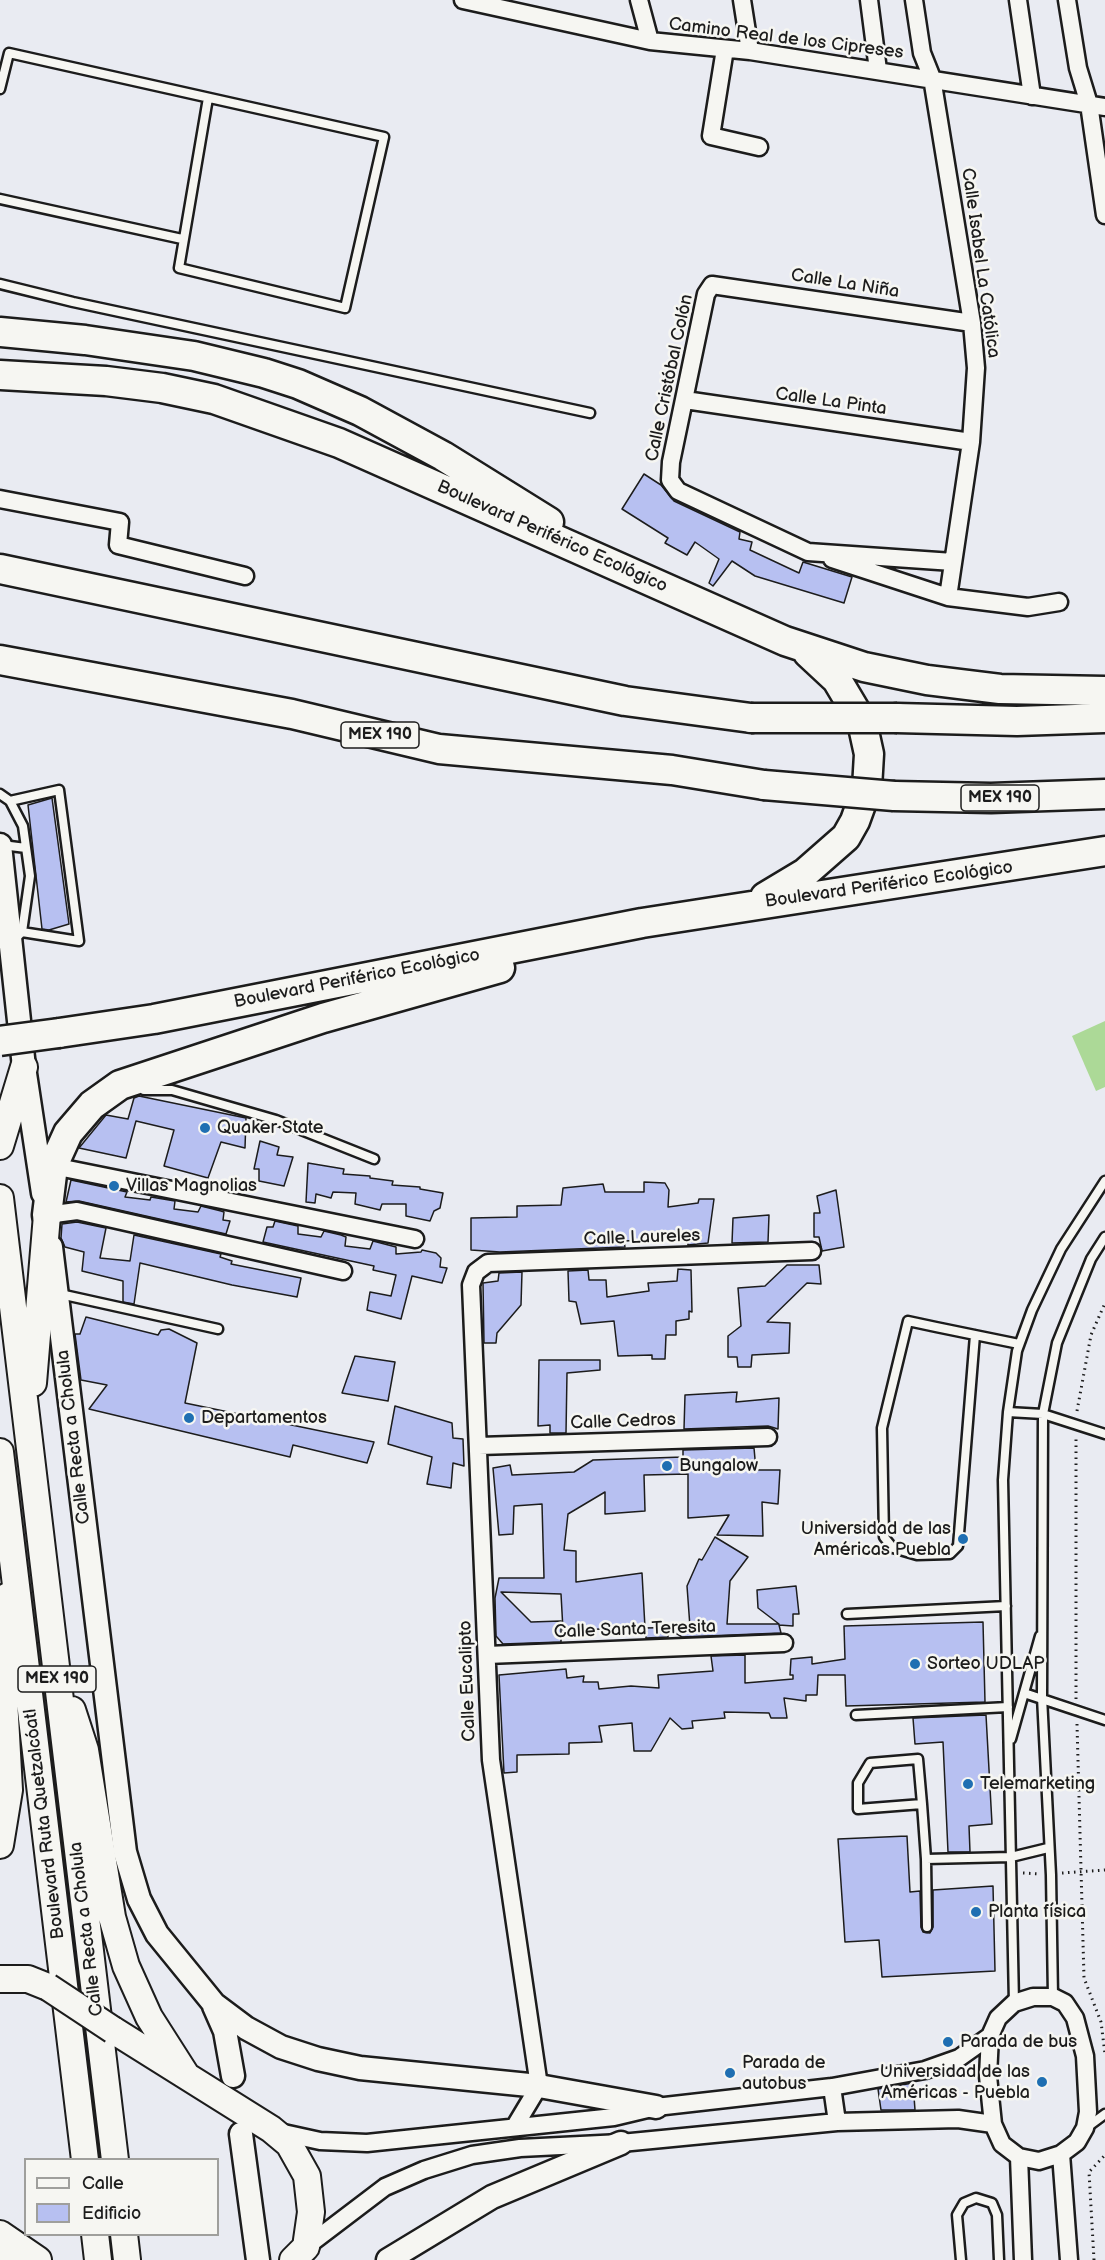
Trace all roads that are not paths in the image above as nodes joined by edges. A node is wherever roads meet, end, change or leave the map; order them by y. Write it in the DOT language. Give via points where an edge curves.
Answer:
graph roads {
  1 [pos="463,0"];
  2 [pos="639,0"];
  3 [pos="742,0"];
  4 [pos="869,0"];
  5 [pos="915,0"];
  6 [pos="1018,0"];
  7 [pos="1067,0"];
  8 [pos="650,41"];
  9 [pos="725,49"];
  10 [pos="750,51"];
  11 [pos="2,66"];
  12 [pos="878,70"];
  13 [pos="932,78"];
  14 [pos="0,89"];
  15 [pos="1032,96"];
  16 [pos="208,98"];
  17 [pos="1097,105"];
  18 [pos="759,147"];
  19 [pos="0,199"];
  20 [pos="1105,215"];
  21 [pos="182,239"];
  22 [pos="0,284"];
  23 [pos="712,285"];
  24 [pos="972,323"];
  25 [pos="0,332"];
  26 [pos="0,375"];
  27 [pos="685,400"];
  28 [pos="590,413"];
  29 [pos="971,442"];
  30 [pos="0,499"];
  31 [pos="582,551"];
  32 [pos="808,552"];
  33 [pos="953,562"];
  34 [pos="3,569"];
  35 [pos="245,576"];
  36 [pos="948,597"];
  37 [pos="1059,602"];
  38 [pos="785,640"];
  39 [pos="0,660"];
  40 [pos="1105,691"];
  41 [pos="1105,718"];
  42 [pos="0,794"];
  43 [pos="1105,794"];
  44 [pos="10,801"];
  45 [pos="0,845"];
  46 [pos="26,848"];
  47 [pos="1105,851"];
  48 [pos="747,906"];
  49 [pos="642,923"];
  50 [pos="16,936"];
  51 [pos="0,1041"];
  52 [pos="24,1067"];
  53 [pos="134,1092"];
  54 [pos="0,1146"];
  55 [pos="374,1159"];
  56 [pos="53,1166"];
  57 [pos="1105,1181"];
  58 [pos="0,1198"];
  59 [pos="47,1215"];
  60 [pos="1105,1237"];
  61 [pos="415,1239"];
  62 [pos="812,1251"];
  63 [pos="343,1271"];
  64 [pos="476,1272"];
  65 [pos="57,1293"];
  66 [pos="218,1329"];
  67 [pos="975,1335"];
  68 [pos="1019,1344"];
  69 [pos="1008,1412"];
  70 [pos="1043,1414"];
  71 [pos="1105,1434"];
  72 [pos="768,1437"];
  73 [pos="29,1440"];
  74 [pos="479,1446"];
  75 [pos="0,1452"];
  76 [pos="5,1526"];
  77 [pos="14,1570"];
  78 [pos="1006,1606"];
  79 [pos="847,1614"];
  80 [pos="1044,1622"];
  81 [pos="784,1643"];
  82 [pos="487,1655"];
  83 [pos="55,1658"];
  84 [pos="1024,1693"];
  85 [pos="1042,1697"];
  86 [pos="1008,1707"];
  87 [pos="856,1715"];
  88 [pos="1105,1720"];
  89 [pos="1009,1748"];
  90 [pos="922,1804"];
  91 [pos="0,1845"];
  92 [pos="1048,1848"];
  93 [pos="1011,1857"];
  94 [pos="926,1859"];
  95 [pos="927,1927"];
  96 [pos="0,1979"];
  97 [pos="1053,1997"];
  98 [pos="1014,2003"];
  99 [pos="214,2004"];
  100 [pos="990,2036"];
  101 [pos="186,2075"];
  102 [pos="233,2076"];
  103 [pos="539,2086"];
  104 [pos="832,2087"];
  105 [pos="656,2107"];
  106 [pos="1105,2114"];
  107 [pos="837,2122"];
  108 [pos="993,2124"];
  109 [pos="515,2126"];
  110 [pos="1085,2128"];
  111 [pos="271,2129"];
  112 [pos="241,2134"];
  113 [pos="621,2143"];
  114 [pos="1061,2154"];
  115 [pos="1018,2157"];
  116 [pos="86,2158"];
  117 [pos="115,2158"];
  118 [pos="0,2234"];
  119 [pos="94,2236"];
  120 [pos="124,2236"];
  121 [pos="300,2253"];
  122 [pos="38,2260"];
  123 [pos="98,2260"];
  124 [pos="127,2260"];
  125 [pos="258,2260"];
  126 [pos="388,2260"];
  127 [pos="961,2260"];
  128 [pos="999,2260"];
  129 [pos="1023,2260"];
  130 [pos="1069,2260"];
  1 -- 8 [label="street, Camino Real de los Cipreses"];
  2 -- 8 [label="street"];
  3 -- 10 [label="street"];
  4 -- 12 [label="street"];
  5 -- 13 [label="street, Calle Isabel La Católica" via="922,53"];
  6 -- 15 [label="street"];
  7 -- 17 [label="street" via="1078,68"];
  8 -- 9 [label="street, Camino Real de los Cipreses"];
  9 -- 10 [label="street, Camino Real de los Cipreses"];
  9 -- 18 [label="street" via="711,136"];
  10 -- 12 [label="street, Camino Real de los Cipreses"];
  11 -- 14 [label="lane"];
  11 -- 16 [label="lane" via="9,53"];
  12 -- 13 [label="street, Camino Real de los Cipreses"];
  13 -- 15 [label="street, Camino Real de los Cipreses"];
  13 -- 24 [label="street, Calle Isabel La Católica"];
  15 -- 17 [label="street, Camino Real de los Cipreses"];
  16 -- 21 [label="lane"];
  16 -- 21 [label="lane" via="384,137 345,308 179,268"];
  17 -- 20 [label="street"];
  19 -- 21 [label="lane"];
  22 -- 28 [label="lane"];
  23 -- 24 [label="street, Calle La Niña"];
  23 -- 27 [label="street, Calle Cristóbal Colón" via="706,294"];
  24 -- 29 [label="street, Calle Isabel La Católica" via="976,368"];
  25 -- 31 [label="highway" via="194,356 298,384 360,411 488,482 540,514"];
  26 -- 31 [label="highway, Boulevard Periférico Ecológico" via="106,381 214,399 339,443"];
  27 -- 29 [label="street, Calle La Pinta"];
  27 -- 32 [label="street, Calle Cristóbal Colón" via="671,462 670,480 678,491"];
  29 -- 33 [label="street, Calle Isabel La Católica"];
  30 -- 35 [label="street" via="120,522 118,546"];
  31 -- 38 [label="highway, Boulevard Periférico Ecológico"];
  32 -- 33 [label="street"];
  32 -- 36 [label="street"];
  33 -- 36 [label="street, Calle Isabel La Católica"];
  34 -- 41 [label="highway, bridge" via="613,698 751,718"];
  36 -- 37 [label="street" via="1028,607"];
  38 -- 40 [label="highway, Boulevard Periférico Ecológico" via="864,666 927,680 1000,689"];
  38 -- 48 [label="highway" via="826,668 855,707 869,754 867,788 855,821 833,850 787,885"];
  39 -- 43 [label="highway, MEX 190, bridge" via="292,714 439,749 672,770 764,785 894,796"];
  42 -- 44 [label="lane"];
  44 -- 46 [label="lane" via="23,826"];
  44 -- 50 [label="lane" via="59,790 79,941"];
  45 -- 46 [label="lane"];
  45 -- 50 [label="main road, Calle Recta a Cholula"];
  46 -- 50 [label="lane" via="30,876"];
  47 -- 48 [label="highway, Boulevard Periférico Ecológico"];
  48 -- 49 [label="highway, Boulevard Periférico Ecológico"];
  49 -- 51 [label="highway, Boulevard Periférico Ecológico, bridge" via="154,1019"];
  49 -- 56 [label="highway" via="566,950 312,1022 136,1078 92,1105 68,1133"];
  50 -- 52 [label="main road, Calle Recta a Cholula"];
  52 -- 54 [label="main road"];
  52 -- 59 [label="main road, Calle Recta a Cholula"];
  53 -- 55 [label="lane" via="172,1090 276,1120"];
  56 -- 59 [label="highway"];
  56 -- 61 [label="street"];
  57 -- 68 [label="lane" via="1061,1248"];
  58 -- 73 [label="main road, Calle Recta a Cholula / MEX 190"];
  59 -- 63 [label="street" via="77,1210"];
  59 -- 65 [label="main road, Calle Recta a Cholula"];
  59 -- 73 [label="main road"];
  60 -- 70 [label="lane" via="1091,1259 1057,1343"];
  62 -- 64 [label="street, Calle Laureles" via="488,1263"];
  64 -- 74 [label="street, Calle Eucalipto" via="471,1285"];
  65 -- 66 [label="lane"];
  65 -- 99 [label="main road, Calle Recta a Cholula" via="125,1852 139,1899 157,1934"];
  67 -- 67 [label="lane" via="908,1321 882,1428 884,1537 893,1548 917,1555 950,1554 958,1546"];
  67 -- 68 [label="lane"];
  68 -- 69 [label="lane"];
  69 -- 70 [label="lane"];
  69 -- 78 [label="lane" via="1003,1480"];
  70 -- 71 [label="lane"];
  70 -- 80 [label="lane"];
  72 -- 74 [label="street, Calle Cedros"];
  73 -- 83 [label="main road, Calle Recta a Cholula / MEX 190"];
  74 -- 82 [label="street, Calle Eucalipto"];
  75 -- 76 [label="main road, Boulevard Ruta Quetzalcóatl / MEX 190"];
  76 -- 77 [label="main road, Boulevard Ruta Quetzalcóatl / MEX 190"];
  77 -- 91 [label="main road" via="3,1642 9,1790"];
  77 -- 116 [label="main road, Boulevard Ruta Quetzalcóatl / MEX 190"];
  78 -- 79 [label="lane"];
  78 -- 86 [label="lane"];
  80 -- 84 [label="lane"];
  80 -- 85 [label="lane"];
  81 -- 82 [label="street, Calle Santa Teresita"];
  82 -- 103 [label="street, Calle Eucalipto" via="491,1760"];
  83 -- 101 [label="main road" via="85,1750 112,1917 126,1966 149,2017"];
  83 -- 117 [label="main road, Calle Recta a Cholula / MEX 190"];
  84 -- 85 [label="lane"];
  84 -- 89 [label="lane"];
  85 -- 88 [label="lane"];
  85 -- 92 [label="lane"];
  86 -- 87 [label="lane"];
  86 -- 89 [label="lane"];
  89 -- 93 [label="lane"];
  90 -- 90 [label="lane" via="918,1759 870,1763 858,1784 858,1809"];
  90 -- 94 [label="lane"];
  92 -- 93 [label="lane"];
  92 -- 97 [label="lane"];
  93 -- 94 [label="lane"];
  93 -- 98 [label="lane"];
  94 -- 95 [label="lane"];
  96 -- 101 [label="main road, bridge" via="28,1979 48,1987"];
  97 -- 98 [label="street" via="1033,1997"];
  97 -- 110 [label="street" via="1065,2003 1075,2018 1085,2056"];
  98 -- 100 [label="street" via="998,2018"];
  99 -- 102 [label="main road" via="225,2031"];
  99 -- 103 [label="main road" via="281,2047 318,2059 360,2068"];
  100 -- 104 [label="street" via="959,2058 925,2070"];
  100 -- 108 [label="street" via="988,2076"];
  101 -- 111 [label="main road"];
  103 -- 105 [label="main road"];
  103 -- 109 [label="street"];
  104 -- 105 [label="street"];
  104 -- 107 [label="street"];
  105 -- 109 [label="street" via="614,2117"];
  106 -- 110 [label="lane"];
  107 -- 108 [label="street" via="958,2119"];
  107 -- 113 [label="street"];
  108 -- 115 [label="street" via="1002,2144"];
  109 -- 111 [label="street" via="367,2143 320,2141"];
  110 -- 114 [label="street" via="1077,2142"];
  111 -- 121 [label="main road" via="289,2144 307,2176 311,2212"];
  112 -- 125 [label="main road"];
  113 -- 121 [label="street" via="520,2148 472,2155 424,2170 385,2187"];
  113 -- 126 [label="main road" via="492,2197"];
  114 -- 115 [label="street" via="1039,2161"];
  114 -- 130 [label="street"];
  115 -- 129 [label="street"];
  118 -- 122 [label="main road"];
  119 -- 123 [label="main road"];
  120 -- 124 [label="main road"];
  127 -- 128 [label="lane" via="957,2214 964,2203 976,2198 992,2203 997,2215"];
}
